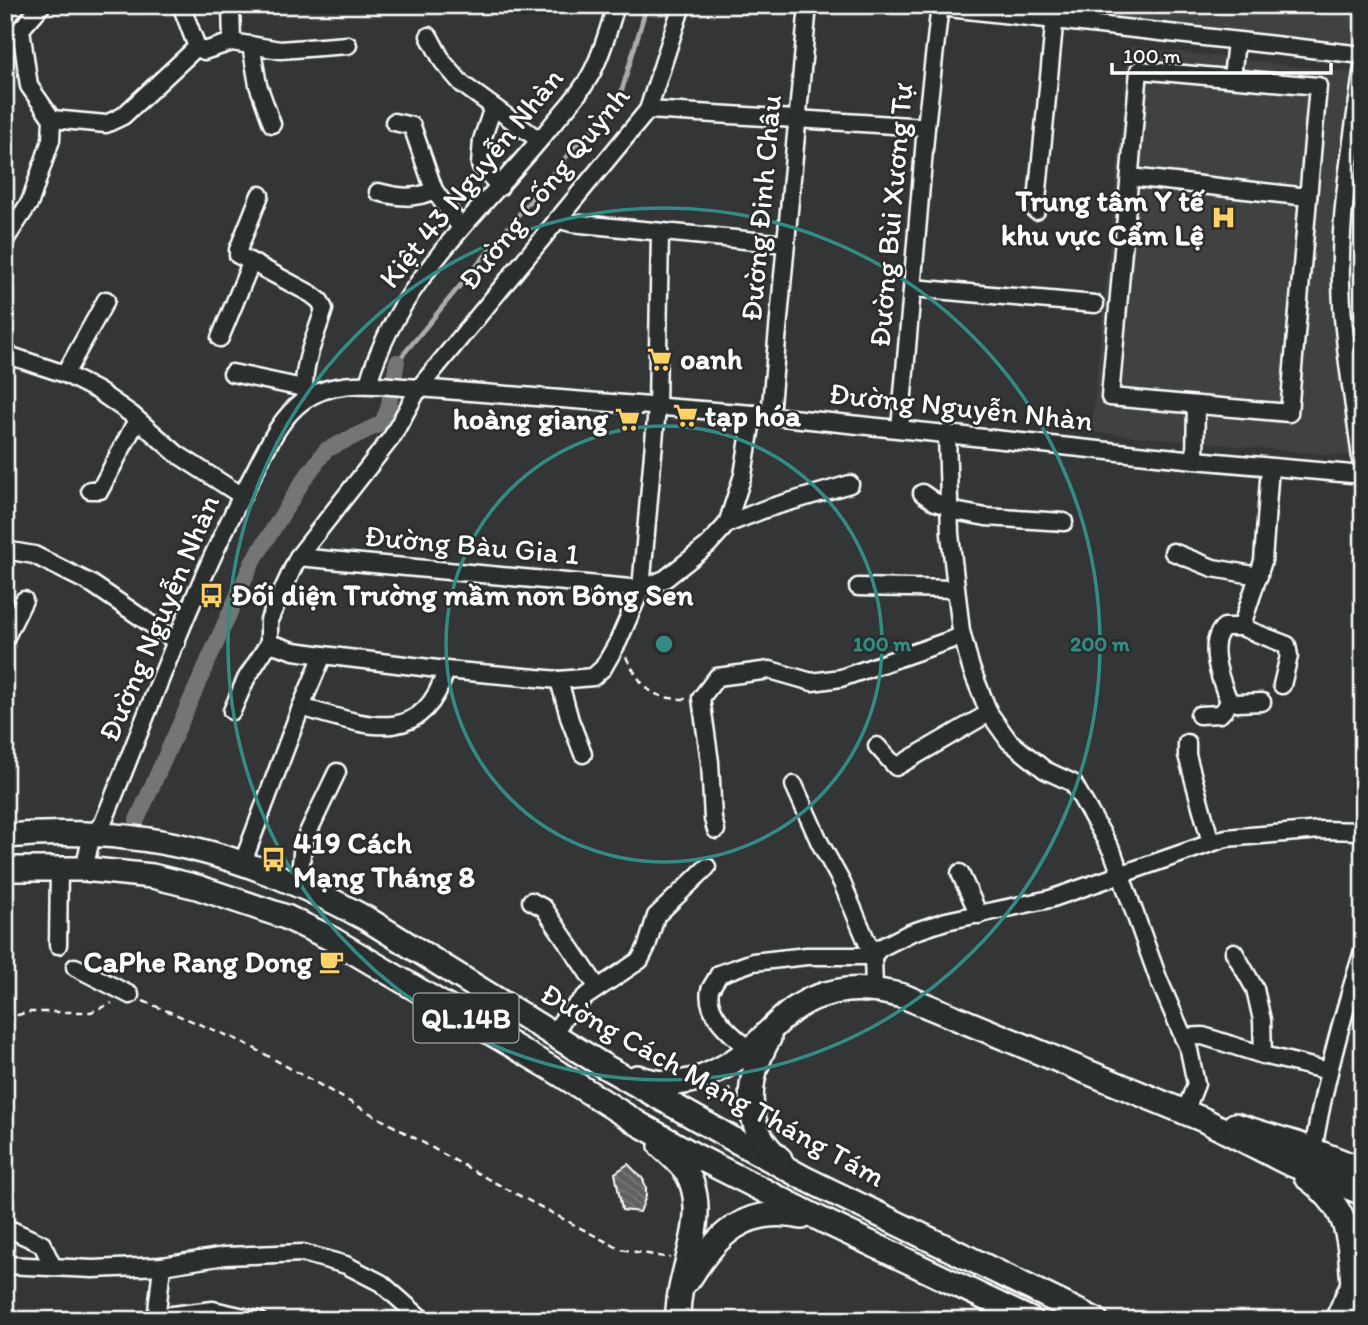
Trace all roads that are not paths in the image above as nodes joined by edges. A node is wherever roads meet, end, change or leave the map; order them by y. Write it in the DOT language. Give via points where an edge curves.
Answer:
graph roads {
  1 [pos="42,5"];
  2 [pos="181,5"];
  3 [pos="231,5"];
  4 [pos="616,5"];
  5 [pos="682,5"];
  6 [pos="808,5"];
  7 [pos="940,6"];
  8 [pos="1056,13"];
  9 [pos="13,27"];
  10 [pos="429,36"];
  11 [pos="232,41"];
  12 [pos="1236,41"];
  13 [pos="251,45"];
  14 [pos="348,45"];
  15 [pos="197,47"];
  16 [pos="1363,55"];
  17 [pos="1363,66"];
  18 [pos="1233,78"];
  19 [pos="493,107"];
  20 [pos="648,110"];
  21 [pos="52,119"];
  22 [pos="797,121"];
  23 [pos="394,122"];
  24 [pos="272,124"];
  25 [pos="926,127"];
  26 [pos="539,140"];
  27 [pos="1130,177"];
  28 [pos="500,187"];
  29 [pos="434,190"];
  30 [pos="378,192"];
  31 [pos="260,195"];
  32 [pos="1308,197"];
  33 [pos="1036,211"];
  34 [pos="557,219"];
  35 [pos="461,228"];
  36 [pos="660,232"];
  37 [pos="5,240"];
  38 [pos="786,244"];
  39 [pos="244,259"];
  40 [pos="913,288"];
  41 [pos="106,300"];
  42 [pos="1094,304"];
  43 [pos="220,338"];
  44 [pos="5,354"];
  45 [pos="232,373"];
  46 [pos="65,374"];
  47 [pos="372,385"];
  48 [pos="413,387"];
  49 [pos="304,394"];
  50 [pos="1196,405"];
  51 [pos="657,408"];
  52 [pos="762,415"];
  53 [pos="138,419"];
  54 [pos="900,429"];
  55 [pos="947,434"];
  56 [pos="1195,460"];
  57 [pos="1270,467"];
  58 [pos="1363,475"];
  59 [pos="850,484"];
  60 [pos="90,490"];
  61 [pos="922,493"];
  62 [pos="242,496"];
  63 [pos="948,508"];
  64 [pos="1063,522"];
  65 [pos="727,524"];
  66 [pos="5,550"];
  67 [pos="1173,552"];
  68 [pos="298,557"];
  69 [pos="1259,576"];
  70 [pos="858,587"];
  71 [pos="640,589"];
  72 [pos="956,589"];
  73 [pos="24,600"];
  74 [pos="1244,627"];
  75 [pos="962,634"];
  76 [pos="5,639"];
  77 [pos="177,642"];
  78 [pos="269,643"];
  79 [pos="323,655"];
  80 [pos="446,670"];
  81 [pos="559,680"];
  82 [pos="1282,685"];
  83 [pos="1229,701"];
  84 [pos="1262,702"];
  85 [pos="301,707"];
  86 [pos="232,711"];
  87 [pos="989,713"];
  88 [pos="1199,715"];
  89 [pos="1187,743"];
  90 [pos="877,746"];
  91 [pos="583,754"];
  92 [pos="337,772"];
  93 [pos="794,785"];
  94 [pos="716,830"];
  95 [pos="1363,831"];
  96 [pos="92,835"];
  97 [pos="5,836"];
  98 [pos="1212,843"];
  99 [pos="243,862"];
  100 [pos="707,867"];
  101 [pos="59,868"];
  102 [pos="5,869"];
  103 [pos="84,869"];
  104 [pos="960,873"];
  105 [pos="1121,874"];
  106 [pos="299,884"];
  107 [pos="531,901"];
  108 [pos="979,915"];
  109 [pos="58,945"];
  110 [pos="1363,951"];
  111 [pos="1234,952"];
  112 [pos="873,956"];
  113 [pos="75,967"];
  114 [pos="598,988"];
  115 [pos="874,989"];
  116 [pos="130,995"];
  117 [pos="778,1024"];
  118 [pos="552,1034"];
  119 [pos="1183,1037"];
  120 [pos="750,1050"];
  121 [pos="1263,1055"];
  122 [pos="604,1066"];
  123 [pos="1329,1071"];
  124 [pos="1195,1116"];
  125 [pos="639,1124"];
  126 [pos="1316,1152"];
  127 [pos="1363,1152"];
  128 [pos="1286,1162"];
  129 [pos="1363,1170"];
  130 [pos="804,1178"];
  131 [pos="1363,1193"];
  132 [pos="826,1222"];
  133 [pos="5,1227"];
  134 [pos="1363,1260"];
  135 [pos="5,1265"];
  136 [pos="162,1266"];
  137 [pos="53,1267"];
  138 [pos="1353,1284"];
  139 [pos="680,1294"];
  140 [pos="156,1318"];
  141 [pos="258,1320"];
  142 [pos="423,1320"];
  143 [pos="678,1320"];
  144 [pos="1031,1320"];
  145 [pos="1096,1320"];
  146 [pos="1337,1320"];
  1 -- 9 [label="street"];
  2 -- 15 [label="street"];
  3 -- 11 [label="street"];
  4 -- 26 [label="street, Kiệt 43 Nguyễn Nhàn" via="595,67"];
  5 -- 20 [label="street, Đường Cống Quỳnh"];
  6 -- 22 [label="street, Đường Đinh Châu"];
  7 -- 8 [label="street"];
  7 -- 25 [label="street, Đường Bùi Xương Tự"];
  8 -- 12 [label="street"];
  8 -- 33 [label="street"];
  9 -- 21 [label="street" via="29,86"];
  10 -- 19 [label="street" via="443,62"];
  11 -- 13 [label="street"];
  11 -- 15 [label="street" via="204,51"];
  12 -- 16 [label="street"];
  12 -- 18 [label="street"];
  13 -- 14 [label="street" via="280,50"];
  13 -- 24 [label="street" via="258,85"];
  15 -- 21 [label="street" via="123,116 106,124"];
  17 -- 58 [label="street" via="1343,215 1341,283"];
  18 -- 27 [label="street" via="1139,70"];
  18 -- 32 [label="street" via="1318,86"];
  19 -- 26 [label="street"];
  19 -- 28 [label="street" via="482,140 480,165"];
  20 -- 22 [label="street"];
  20 -- 34 [label="street, Đường Cống Quỳnh"];
  21 -- 37 [label="street" via="51,140 30,202"];
  22 -- 25 [label="street"];
  22 -- 38 [label="street, Đường Đinh Châu"];
  23 -- 29 [label="street" via="412,126"];
  25 -- 40 [label="street, Đường Bùi Xương Tự"];
  26 -- 28 [label="street, Kiệt 43 Nguyễn Nhàn"];
  27 -- 32 [label="street"];
  27 -- 50 [label="street" via="1110,397"];
  28 -- 35 [label="street, Kiệt 43 Nguyễn Nhàn"];
  29 -- 30 [label="street" via="399,198"];
  29 -- 35 [label="street"];
  31 -- 39 [label="street" via="238,250"];
  32 -- 50 [label="street" via="1289,413"];
  34 -- 36 [label="street"];
  34 -- 48 [label="street, Đường Cống Quỳnh"];
  35 -- 47 [label="street, Kiệt 43 Nguyễn Nhàn" via="427,267 398,313 376,357"];
  36 -- 38 [label="street"];
  36 -- 51 [label="street"];
  38 -- 52 [label="street, Đường Đinh Châu"];
  39 -- 43 [label="street"];
  39 -- 49 [label="street" via="312,294 324,309 304,371"];
  40 -- 42 [label="street"];
  40 -- 54 [label="street, Đường Bùi Xương Tự"];
  41 -- 46 [label="street"];
  44 -- 46 [label="street"];
  45 -- 49 [label="street"];
  46 -- 53 [label="street"];
  47 -- 48 [label="street, Đường Nguyễn Nhàn"];
  47 -- 49 [label="street, Đường Nguyễn Nhàn" via="335,386"];
  48 -- 51 [label="street, Đường Nguyễn Nhàn"];
  48 -- 68 [label="street, Đường Cống Quỳnh" via="392,437"];
  49 -- 62 [label="street, Đường Nguyễn Nhàn"];
  50 -- 56 [label="street"];
  51 -- 52 [label="street, Đường Nguyễn Nhàn"];
  51 -- 71 [label="street"];
  52 -- 54 [label="street, Đường Nguyễn Nhàn"];
  52 -- 65 [label="street, Đường Đinh Châu"];
  53 -- 60 [label="street" via="100,490"];
  53 -- 62 [label="street" via="177,454"];
  54 -- 55 [label="street, Đường Nguyễn Nhàn"];
  55 -- 56 [label="street, Đường Nguyễn Nhàn"];
  55 -- 63 [label="street"];
  56 -- 57 [label="street, Đường Nguyễn Nhàn"];
  57 -- 58 [label="street, Đường Nguyễn Nhàn"];
  57 -- 69 [label="street" via="1266,547"];
  59 -- 65 [label="street"];
  61 -- 63 [label="street"];
  62 -- 77 [label="street, Đường Nguyễn Nhàn"];
  63 -- 64 [label="street" via="986,517"];
  63 -- 72 [label="street"];
  65 -- 71 [label="street" via="665,579"];
  66 -- 77 [label="street" via="34,555 92,584"];
  67 -- 69 [label="street" via="1213,568"];
  68 -- 71 [label="street, Đường Bàu Gia 1"];
  68 -- 78 [label="street, Đường Cống Quỳnh" via="269,620"];
  69 -- 74 [label="street"];
  70 -- 72 [label="street"];
  71 -- 81 [label="street" via="603,668 593,677"];
  72 -- 75 [label="street"];
  73 -- 76 [label="street"];
  74 -- 82 [label="street" via="1287,645"];
  74 -- 83 [label="street" via="1224,627 1219,634 1216,663"];
  75 -- 87 [label="street"];
  75 -- 94 [label="street" via="841,678 813,682 770,670 717,677 701,698"];
  77 -- 96 [label="street, Đường Nguyễn Nhàn" via="103,823"];
  78 -- 79 [label="street"];
  78 -- 86 [label="street"];
  79 -- 80 [label="street"];
  79 -- 85 [label="street"];
  80 -- 81 [label="street"];
  80 -- 85 [label="street" via="429,703 406,724 360,723"];
  81 -- 91 [label="street"];
  83 -- 84 [label="street"];
  83 -- 88 [label="street" via="1220,714"];
  85 -- 99 [label="street"];
  87 -- 90 [label="street" via="896,767"];
  87 -- 105 [label="street" via="1009,741 1045,769 1073,783"];
  89 -- 98 [label="street"];
  92 -- 106 [label="street" via="303,843"];
  93 -- 112 [label="street"];
  95 -- 98 [label="street" via="1266,833"];
  96 -- 97 [label="highway, Đường Cách Mạng Tháng Tám / QL.14B"];
  96 -- 99 [label="highway, Đường Cách Mạng Tháng Tám / QL.14B" via="170,843"];
  96 -- 103 [label="street, Đường Nguyễn Nhàn"];
  98 -- 105 [label="street"];
  99 -- 106 [label="highway, Đường Cách Mạng Tháng Tám / QL.14B"];
  100 -- 114 [label="street" via="656,916 640,960"];
  101 -- 102 [label="highway, QL.14B"];
  101 -- 103 [label="highway, QL.14B"];
  101 -- 109 [label="street"];
  103 -- 125 [label="highway, QL.14B" via="152,876 197,887 298,923 468,1019"];
  104 -- 108 [label="street"];
  105 -- 108 [label="street" via="1050,899"];
  105 -- 119 [label="street"];
  106 -- 118 [label="highway, Đường Cách Mạng Tháng Tám / QL.14B" via="367,919"];
  107 -- 114 [label="street" via="544,908"];
  108 -- 112 [label="street" via="910,933"];
  110 -- 123 [label="street"];
  111 -- 121 [label="street" via="1255,989"];
  112 -- 115 [label="street"];
  112 -- 120 [label="street" via="753,962 719,974 710,990 714,1013"];
  113 -- 116 [label="street"];
  114 -- 118 [label="street" via="575,1006"];
  115 -- 117 [label="highway" via="836,991 811,999"];
  115 -- 124 [label="highway" via="903,996"];
  117 -- 120 [label="highway"];
  117 -- 130 [label="highway" via="756,1066 751,1111 771,1151"];
  118 -- 122 [label="highway, Đường Cách Mạng Tháng Tám / QL.14B"];
  119 -- 121 [label="street" via="1203,1036"];
  119 -- 124 [label="street" via="1196,1084"];
  120 -- 122 [label="highway" via="704,1078 684,1083 647,1081"];
  121 -- 123 [label="street"];
  122 -- 130 [label="highway, Đường Cách Mạng Tháng Tám / QL.14B"];
  123 -- 126 [label="street"];
  124 -- 126 [label="highway" via="1242,1126"];
  124 -- 128 [label="highway"];
  125 -- 132 [label="highway, QL.14B"];
  125 -- 139 [label="highway" via="683,1166 692,1183 696,1213"];
  126 -- 127 [label="highway"];
  126 -- 129 [label="highway"];
  128 -- 131 [label="highway"];
  128 -- 138 [label="highway" via="1327,1192 1336,1208 1349,1237"];
  130 -- 145 [label="highway, Đường Cách Mạng Tháng Tám / QL.14B"];
  132 -- 139 [label="highway" via="789,1214 747,1220 712,1245"];
  132 -- 144 [label="highway, QL.14B"];
  133 -- 137 [label="street" via="41,1244"];
  134 -- 138 [label="highway"];
  135 -- 137 [label="street"];
  136 -- 137 [label="street"];
  136 -- 140 [label="street"];
  136 -- 142 [label="street" via="225,1255 303,1253 346,1265 381,1283"];
  138 -- 146 [label="highway"];
  139 -- 143 [label="highway"];
  140 -- 141 [label="street" via="213,1310"];
}
